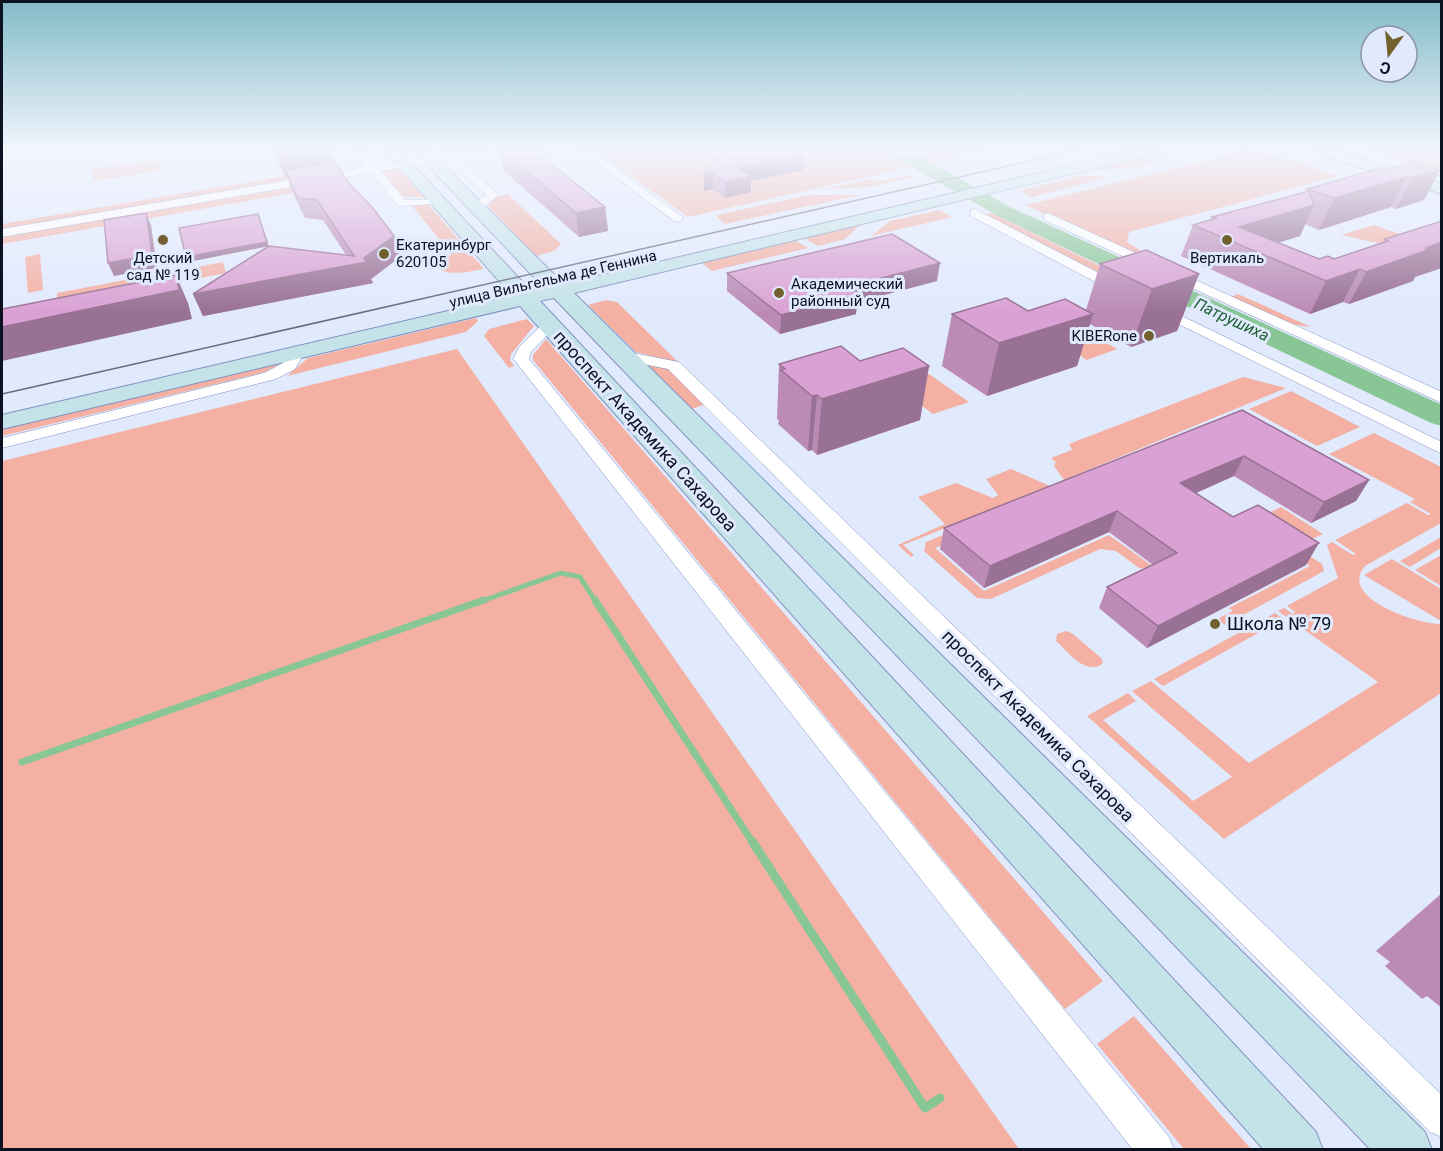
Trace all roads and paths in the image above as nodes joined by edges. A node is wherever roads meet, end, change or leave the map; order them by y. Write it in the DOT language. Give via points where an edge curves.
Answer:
graph roads {
  1 [pos="166,205"];
  2 [pos="442,205"];
  3 [pos="474,205"];
  4 [pos="479,205"];
  5 [pos="660,205"];
  6 [pos="899,205"];
  7 [pos="476,207"];
  8 [pos="975,213"];
  9 [pos="1048,217"];
  10 [pos="678,218"];
  11 [pos="2,233"];
  12 [pos="538,290"];
  13 [pos="549,326"];
  14 [pos="297,352"];
  15 [pos="623,356"];
  16 [pos="1442,398"];
  17 [pos="2,406"];
  18 [pos="2,422"];
  19 [pos="2,443"];
  20 [pos="1442,449"];
  21 [pos="1442,1120"];
  22 [pos="1156,1149"];
  23 [pos="1298,1149"];
  24 [pos="1407,1149"];
  1 -- 11 [label="street"];
  2 -- 12 [label="street, проспект Академика Сахарова"];
  3 -- 7 [label="street, проспект Академика Сахарова"];
  4 -- 7 [label="street"];
  5 -- 10 [label="street"];
  6 -- 12 [label="street, улица Вильгельма де Геннина"];
  7 -- 12 [label="street, проспект Академика Сахарова"];
  8 -- 20 [label="street"];
  9 -- 16 [label="street"];
  12 -- 13 [label="street, проспект Академика Сахарова"];
  12 -- 14 [label="street, улица Вильгельма де Геннина"];
  12 -- 15 [label="street, проспект Академика Сахарова"];
  12 -- 17 [label="street, улица Вильгельма де Геннина"];
  13 -- 22 [label="street, проспект Академика Сахарова" via="524,350 521,359"];
  13 -- 23 [label="street, проспект Академика Сахарова"];
  14 -- 18 [label="street, улица Вильгельма де Геннина"];
  14 -- 19 [label="street" via="289,366 270,376"];
  15 -- 21 [label="street, проспект Академика Сахарова" via="673,365"];
  15 -- 24 [label="street, проспект Академика Сахарова"];
}
